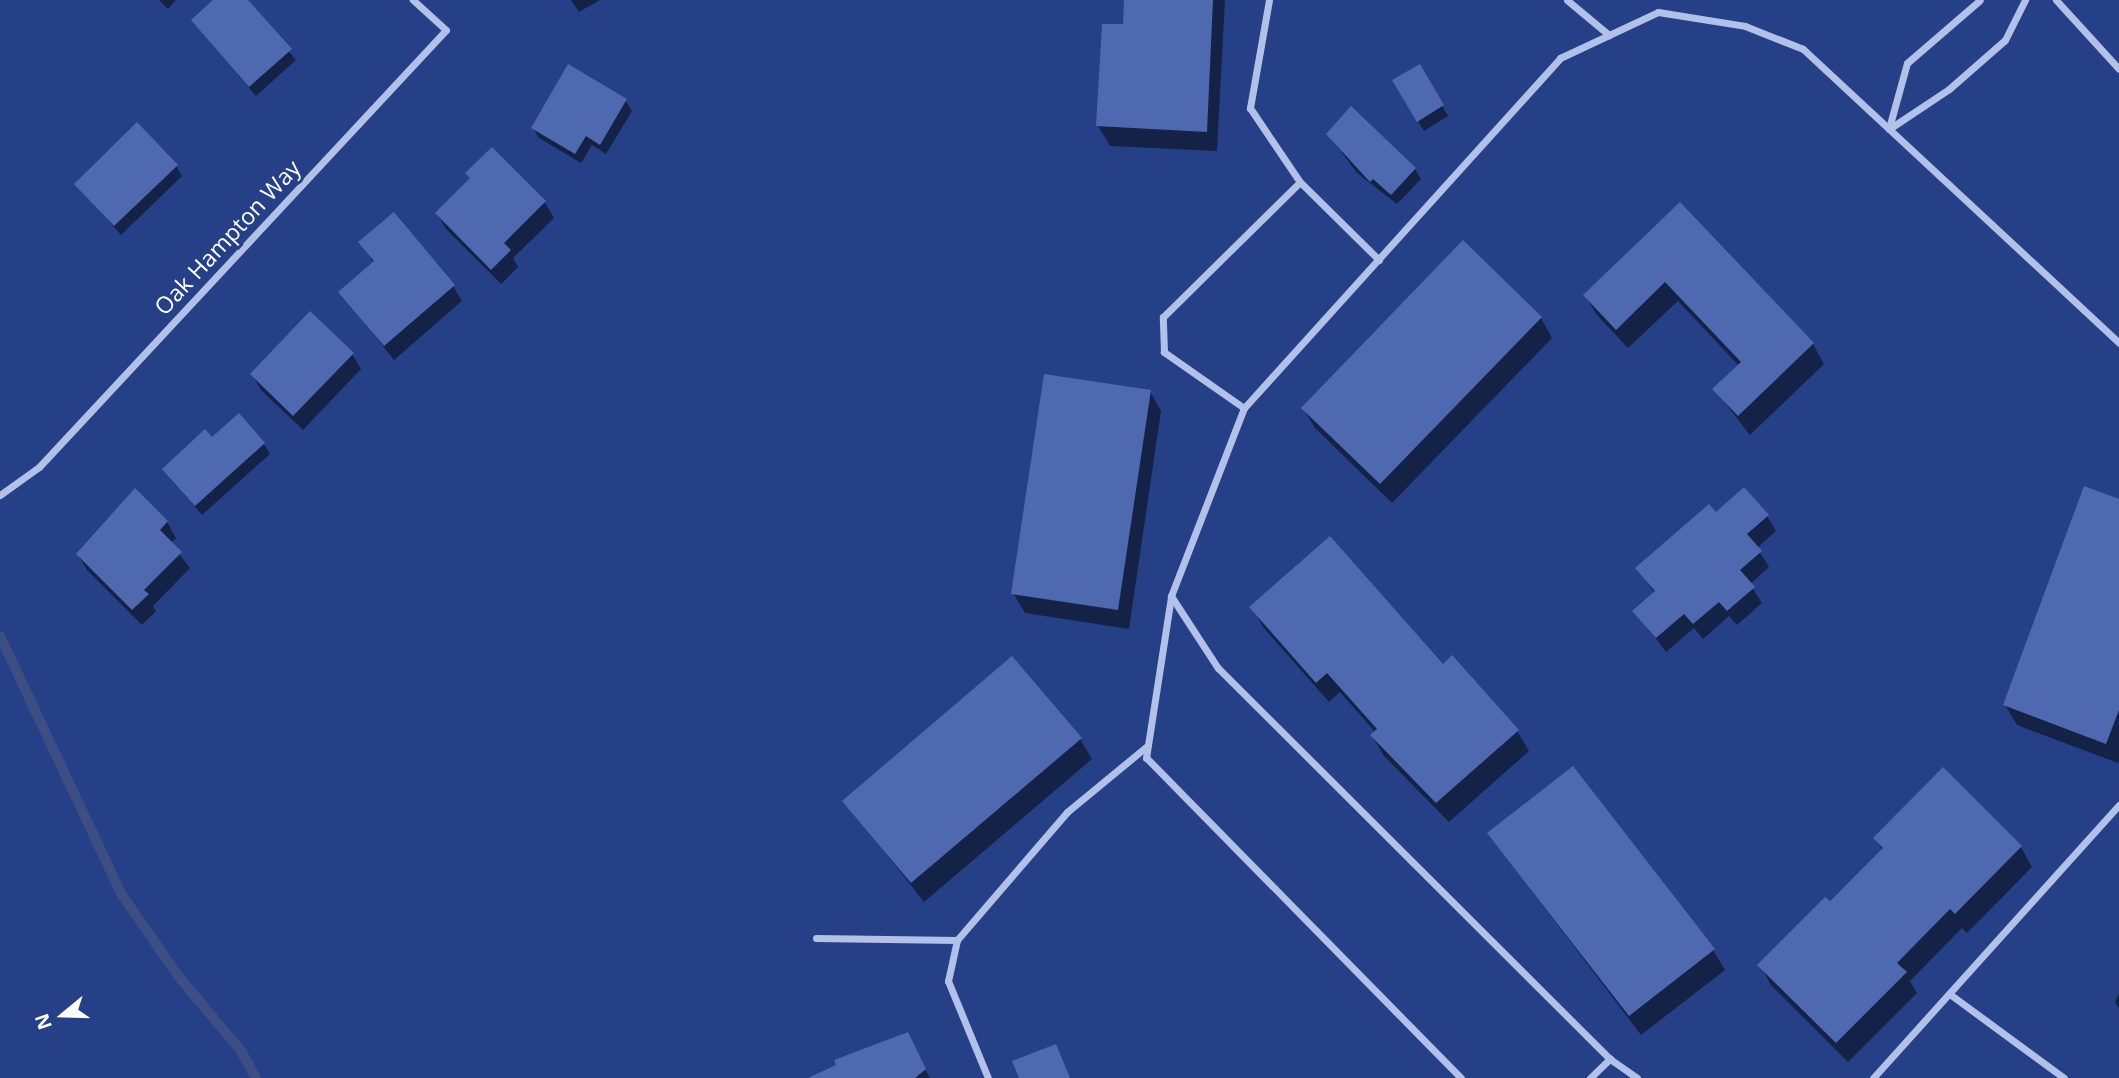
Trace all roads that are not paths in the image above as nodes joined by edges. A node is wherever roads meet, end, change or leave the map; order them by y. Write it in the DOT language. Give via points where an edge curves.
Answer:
graph roads {
  1 [pos="413,0"];
  2 [pos="1269,0"];
  3 [pos="1567,0"];
  4 [pos="1980,0"];
  5 [pos="2025,0"];
  6 [pos="2056,0"];
  7 [pos="1609,35"];
  8 [pos="2119,69"];
  9 [pos="1889,129"];
  10 [pos="1300,182"];
  11 [pos="1378,260"];
  12 [pos="2119,343"];
  13 [pos="1244,408"];
  14 [pos="0,495"];
  15 [pos="1171,596"];
  16 [pos="1148,746"];
  17 [pos="2119,805"];
  18 [pos="816,937"];
  19 [pos="957,940"];
  20 [pos="1951,995"];
  21 [pos="1610,1059"];
  22 [pos="988,1078"];
  23 [pos="1461,1078"];
  24 [pos="1590,1078"];
  25 [pos="1637,1078"];
  26 [pos="1873,1078"];
  27 [pos="2064,1078"];
  1 -- 14 [label="street, Oak Hampton Way" via="446,30 39,467"];
  2 -- 10 [label="street" via="1250,108"];
  3 -- 7 [label="street"];
  4 -- 9 [label="street" via="1907,63"];
  5 -- 9 [label="street" via="2006,40 1949,89"];
  6 -- 8 [label="street"];
  7 -- 9 [label="street" via="1658,12 1745,26 1803,49"];
  7 -- 11 [label="street" via="1560,58"];
  9 -- 12 [label="street"];
  10 -- 11 [label="street"];
  10 -- 13 [label="street" via="1163,317 1164,352"];
  11 -- 13 [label="street"];
  13 -- 15 [label="street"];
  15 -- 16 [label="street"];
  15 -- 21 [label="street" via="1219,668"];
  16 -- 19 [label="street" via="1067,812"];
  16 -- 23 [label="street" via="1146,758"];
  17 -- 20 [label="street"];
  18 -- 19 [label="street"];
  19 -- 22 [label="street" via="948,981"];
  20 -- 26 [label="street"];
  20 -- 27 [label="street"];
  21 -- 24 [label="street"];
  21 -- 25 [label="street"];
}
